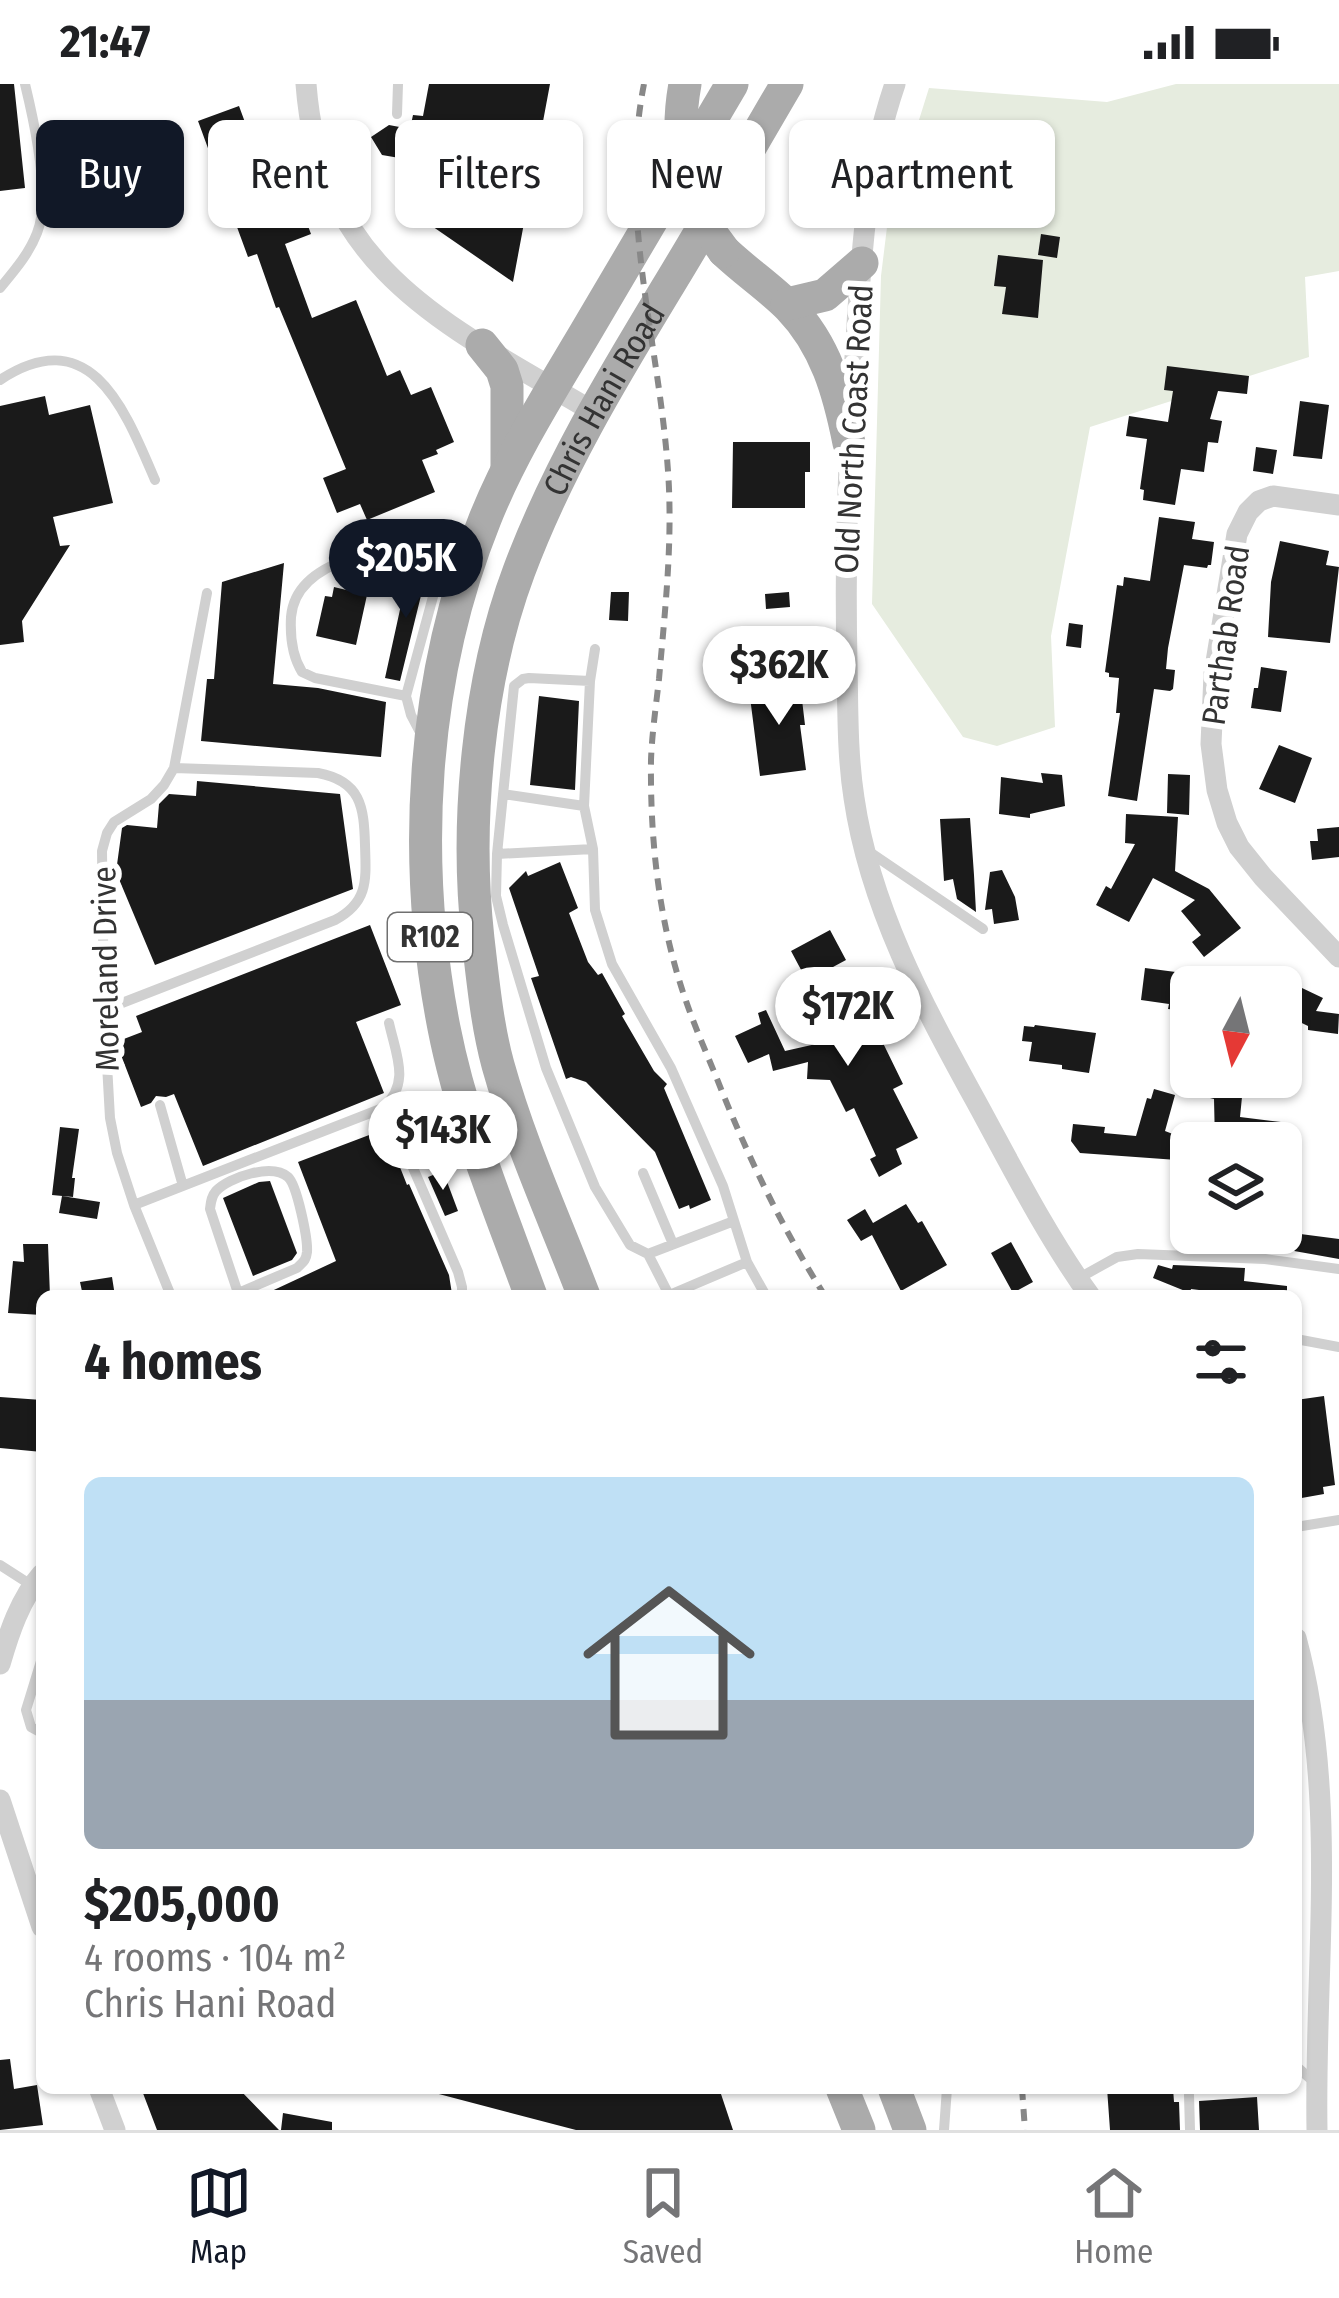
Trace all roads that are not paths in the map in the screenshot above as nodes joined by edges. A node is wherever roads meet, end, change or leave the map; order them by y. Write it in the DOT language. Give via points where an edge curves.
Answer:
graph roads {
  1 [pos="25,84"];
  2 [pos="306,84"];
  3 [pos="398,84"];
  4 [pos="685,84"];
  5 [pos="732,84"];
  6 [pos="787,84"];
  7 [pos="895,84"];
  8 [pos="397,115"];
  9 [pos="862,263"];
  10 [pos="0,288"];
  11 [pos="787,304"];
  12 [pos="482,345"];
  13 [pos="0,380"];
  14 [pos="553,388"];
  15 [pos="592,411"];
  16 [pos="849,443"];
  17 [pos="507,469"];
  18 [pos="155,480"];
  19 [pos="1339,505"];
  20 [pos="477,539"];
  21 [pos="442,543"];
  22 [pos="207,593"];
  23 [pos="595,650"];
  24 [pos="590,681"];
  25 [pos="406,696"];
  26 [pos="430,751"];
  27 [pos="174,768"];
  28 [pos="503,794"];
  29 [pos="584,806"];
  30 [pos="593,849"];
  31 [pos="865,850"];
  32 [pos="497,854"];
  33 [pos="983,929"];
  34 [pos="1339,957"];
  35 [pos="104,1010"];
  36 [pos="389,1023"];
  37 [pos="160,1105"];
  38 [pos="401,1140"];
  39 [pos="643,1173"];
  40 [pos="183,1186"];
  41 [pos="134,1205"];
  42 [pos="734,1220"];
  43 [pos="673,1244"];
  44 [pos="648,1254"];
  45 [pos="748,1262"];
  46 [pos="1339,1269"];
  47 [pos="1084,1288"];
  48 [pos="169,1290"];
  49 [pos="238,1290"];
  50 [pos="248,1290"];
  51 [pos="461,1290"];
  52 [pos="529,1290"];
  53 [pos="582,1290"];
  54 [pos="666,1290"];
  55 [pos="680,1290"];
  56 [pos="763,1290"];
  57 [pos="1302,1341"];
  58 [pos="1339,1347"];
  59 [pos="1339,1520"];
  60 [pos="1302,1526"];
  61 [pos="0,1564"];
  62 [pos="36,1583"];
  63 [pos="36,1587"];
  64 [pos="0,1664"];
  65 [pos="1302,1668"];
  66 [pos="36,1678"];
  67 [pos="36,1729"];
  68 [pos="0,1800"];
  69 [pos="36,1909"];
  70 [pos="1302,2071"];
  71 [pos="1316,2084"];
  72 [pos="101,2094"];
  73 [pos="844,2094"];
  74 [pos="896,2094"];
  75 [pos="947,2094"];
  76 [pos="1189,2096"];
  77 [pos="115,2130"];
  78 [pos="859,2130"];
  79 [pos="910,2130"];
  80 [pos="944,2130"];
  81 [pos="1190,2130"];
  82 [pos="1317,2130"];
  1 -- 10 [label="lane" via="43,212 27,254"];
  2 -- 12 [label="street" via="327,183 366,252 409,296"];
  3 -- 8 [label="lane"];
  4 -- 11 [label="main road, bridge" via="681,140 702,220 748,275"];
  5 -- 14 [label="main road, Chris Hani Road / R102"];
  6 -- 15 [label="main road, Chris Hani Road / R102"];
  7 -- 9 [label="street, Old North Coast Road" via="871,169"];
  9 -- 11 [label="main road" via="825,295"];
  9 -- 16 [label="street, Old North Coast Road"];
  11 -- 16 [label="main road" via="828,364"];
  12 -- 14 [label="street"];
  12 -- 17 [label="main road" via="507,386"];
  13 -- 18 [label="lane" via="53,360 100,377"];
  14 -- 15 [label="street"];
  14 -- 17 [label="main road, Chris Hani Road / R102"];
  15 -- 53 [label="main road, Chris Hani Road / R102" via="518,574 497,644 473,836 497,1062"];
  16 -- 31 [label="street, Old North Coast Road" via="848,741"];
  17 -- 20 [label="main road, Chris Hani Road / R102"];
  19 -- 34 [label="street, Parthab Road" via="1273,496 1248,512 1237,534 1217,653 1210,744 1239,847"];
  20 -- 21 [label="lane"];
  20 -- 26 [label="main road, Chris Hani Road / R102" via="440,673"];
  21 -- 25 [label="lane"];
  21 -- 25 [label="lane" via="336,563 314,574 293,604 293,654 302,672"];
  22 -- 27 [label="lane"];
  23 -- 24 [label="lane"];
  24 -- 28 [label="lane" via="529,678 514,686"];
  24 -- 29 [label="lane"];
  25 -- 26 [label="lane"];
  26 -- 52 [label="main road, Chris Hani Road / R102" via="424,857 444,1029"];
  27 -- 35 [label="lane, Moreland Drive" via="151,799 107,833"];
  27 -- 35 [label="lane" via="318,773 347,784 364,811 362,895 335,920"];
  28 -- 29 [label="lane"];
  28 -- 32 [label="lane"];
  29 -- 30 [label="lane"];
  30 -- 32 [label="lane"];
  30 -- 42 [label="lane" via="596,910 612,964 671,1068"];
  31 -- 33 [label="lane"];
  31 -- 47 [label="street, Old North Coast Road" via="912,981"];
  32 -- 44 [label="lane" via="502,925 561,1109 607,1210 630,1245"];
  35 -- 41 [label="lane, Moreland Drive" via="110,1118"];
  36 -- 40 [label="lane" via="400,1083 383,1108"];
  37 -- 40 [label="lane"];
  38 -- 51 [label="lane"];
  39 -- 43 [label="lane"];
  40 -- 41 [label="lane"];
  41 -- 48 [label="lane, Moreland Drive"];
  42 -- 43 [label="lane"];
  42 -- 45 [label="lane"];
  43 -- 44 [label="lane"];
  44 -- 54 [label="lane"];
  45 -- 55 [label="lane"];
  45 -- 56 [label="lane"];
  46 -- 47 [label="lane" via="1138,1254 1118,1257"];
  49 -- 50 [label="lane" via="211,1201 225,1185 266,1169 294,1186 304,1260"];
  57 -- 58 [label="lane"];
  59 -- 60 [label="lane"];
  61 -- 62 [label="lane"];
  63 -- 64 [label="street"];
  65 -- 71 [label="street" via="1321,1812"];
  66 -- 67 [label="lane" via="26,1710"];
  68 -- 69 [label="street"];
  70 -- 71 [label="lane"];
  71 -- 82 [label="street"];
  72 -- 77 [label="street"];
  73 -- 78 [label="main road"];
  74 -- 79 [label="main road"];
  75 -- 80 [label="lane"];
  76 -- 81 [label="lane"];
}
